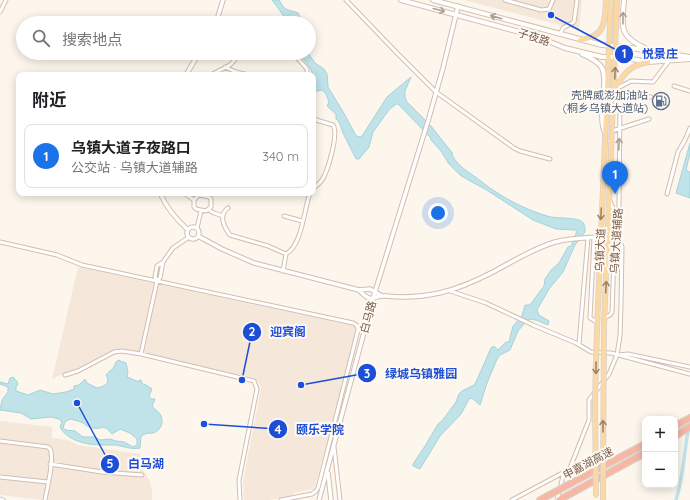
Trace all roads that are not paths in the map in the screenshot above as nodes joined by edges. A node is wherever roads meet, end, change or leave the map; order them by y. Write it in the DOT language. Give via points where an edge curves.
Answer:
graph roads {
  1 [pos="6,0"];
  2 [pos="223,0"];
  3 [pos="346,0"];
  4 [pos="401,0"];
  5 [pos="433,0"];
  6 [pos="505,0"];
  7 [pos="553,0"];
  8 [pos="577,0"];
  9 [pos="606,0"];
  10 [pos="611,0"];
  11 [pos="617,0"];
  12 [pos="624,0"];
  13 [pos="458,6"];
  14 [pos="0,12"];
  15 [pos="456,14"];
  16 [pos="218,16"];
  17 [pos="560,34"];
  18 [pos="580,40"];
  19 [pos="609,46"];
  20 [pos="616,47"];
  21 [pos="574,50"];
  22 [pos="649,50"];
  23 [pos="615,57"];
  24 [pos="608,58"];
  25 [pos="690,58"];
  26 [pos="195,60"];
  27 [pos="236,60"];
  28 [pos="299,60"];
  29 [pos="648,62"];
  30 [pos="668,62"];
  31 [pos="225,67"];
  32 [pos="188,72"];
  33 [pos="216,72"];
  34 [pos="236,72"];
  35 [pos="307,72"];
  36 [pos="674,86"];
  37 [pos="614,90"];
  38 [pos="690,91"];
  39 [pos="436,92"];
  40 [pos="651,97"];
  41 [pos="649,119"];
  42 [pos="316,120"];
  43 [pos="690,128"];
  44 [pos="619,129"];
  45 [pos="612,131"];
  46 [pos="604,133"];
  47 [pos="604,149"];
  48 [pos="612,150"];
  49 [pos="550,159"];
  50 [pos="316,186"];
  51 [pos="667,194"];
  52 [pos="161,196"];
  53 [pos="188,196"];
  54 [pos="197,196"];
  55 [pos="204,196"];
  56 [pos="309,196"];
  57 [pos="610,198"];
  58 [pos="194,200"];
  59 [pos="228,208"];
  60 [pos="200,210"];
  61 [pos="209,210"];
  62 [pos="223,216"];
  63 [pos="284,216"];
  64 [pos="616,218"];
  65 [pos="302,221"];
  66 [pos="196,228"];
  67 [pos="188,230"];
  68 [pos="198,236"];
  69 [pos="189,237"];
  70 [pos="600,237"];
  71 [pos="587,238"];
  72 [pos="594,238"];
  73 [pos="615,240"];
  74 [pos="0,242"];
  75 [pos="286,254"];
  76 [pos="162,262"];
  77 [pos="156,271"];
  78 [pos="283,271"];
  79 [pos="161,272"];
  80 [pos="157,281"];
  81 [pos="359,290"];
  82 [pos="375,291"];
  83 [pos="450,291"];
  84 [pos="382,296"];
  85 [pos="373,299"];
  86 [pos="604,318"];
  87 [pos="597,322"];
  88 [pos="579,344"];
  89 [pos="141,354"];
  90 [pos="617,355"];
  91 [pos="690,367"];
  92 [pos="690,374"];
  93 [pos="65,376"];
  94 [pos="690,418"];
  95 [pos="678,424"];
  96 [pos="690,427"];
  97 [pos="678,434"];
  98 [pos="0,441"];
  99 [pos="642,446"];
  100 [pos="334,447"];
  101 [pos="642,455"];
  102 [pos="50,464"];
  103 [pos="328,470"];
  104 [pos="563,473"];
  105 [pos="142,475"];
  106 [pos="0,477"];
  107 [pos="48,482"];
  108 [pos="560,499"];
  109 [pos="0,500"];
  110 [pos="3,500"];
  111 [pos="45,500"];
  112 [pos="240,500"];
  113 [pos="281,500"];
  114 [pos="319,500"];
  115 [pos="330,500"];
  116 [pos="340,500"];
  117 [pos="512,500"];
  118 [pos="540,500"];
  119 [pos="596,500"];
  120 [pos="603,500"];
  1 -- 14 [label="street"];
  2 -- 16 [label="street"];
  3 -- 39 [label="street"];
  4 -- 15 [label="main road, 子夜路, one-way"];
  5 -- 13 [label="main road, 子夜路"];
  6 -- 7 [label="street" via="542,10 549,9"];
  8 -- 17 [label="street" via="574,22 563,28"];
  9 -- 18 [label="main road" via="602,29 593,37"];
  10 -- 19 [label="main road, 乌镇大道"];
  11 -- 20 [label="main road, 乌镇大道"];
  22 -- 12 [label="main road, one-way" via="631,41 625,34"];
  13 -- 15 [label="street, 白马路"];
  17 -- 13 [label="main road, 子夜路, one-way"];
  15 -- 21 [label="main road, 子夜路"];
  15 -- 39 [label="street, 白马路"];
  17 -- 18 [label="main road, 子夜路"];
  18 -- 19 [label="main road, 子夜路"];
  19 -- 20 [label="main road, 子夜路"];
  19 -- 24 [label="main road, 乌镇大道"];
  20 -- 22 [label="main road, 子夜路"];
  20 -- 23 [label="main road, 乌镇大道"];
  21 -- 24 [label="main road, 子夜路"];
  21 -- 46 [label="main road" via="596,62 603,72"];
  22 -- 25 [label="main road, 子夜路"];
  23 -- 24 [label="main road, 子夜路"];
  23 -- 29 [label="main road, 子夜路"];
  37 -- 23 [label="main road, 乌镇大道, one-way"];
  24 -- 46 [label="main road, 乌镇大道"];
  25 -- 30 [label="main road, 子夜路"];
  26 -- 32 [label="street"];
  27 -- 31 [label="street"];
  28 -- 35 [label="street"];
  29 -- 30 [label="main road, 子夜路"];
  29 -- 37 [label="main road" via="631,68"];
  30 -- 37 [label="street" via="653,82 631,81"];
  31 -- 33 [label="street"];
  31 -- 34 [label="street"];
  36 -- 38 [label="street"];
  37 -- 40 [label="street" via="624,95"];
  37 -- 44 [label="street, 乌镇大道辅路" via="620,100"];
  37 -- 45 [label="main road, 乌镇大道"];
  39 -- 49 [label="street" via="514,148"];
  39 -- 82 [label="street, 白马路"];
  41 -- 44 [label="street"];
  42 -- 50 [label="street" via="335,128 326,172"];
  43 -- 51 [label="street" via="678,152"];
  44 -- 45 [label="street"];
  64 -- 44 [label="street, 乌镇大道辅路, one-way" via="619,208"];
  45 -- 48 [label="main road, 乌镇大道"];
  46 -- 47 [label="main road, 乌镇大道"];
  47 -- 48 [label="main road"];
  47 -- 70 [label="main road, 乌镇大道, one-way"];
  48 -- 57 [label="main road, 乌镇大道"];
  52 -- 67 [label="street" via="172,214"];
  53 -- 58 [label="street"];
  54 -- 58 [label="street"];
  55 -- 61 [label="street" via="209,197 212,202"];
  56 -- 65 [label="street"];
  57 -- 64 [label="street"];
  86 -- 57 [label="main road, 乌镇大道, one-way"];
  58 -- 60 [label="street" via="194,207"];
  59 -- 62 [label="street"];
  60 -- 61 [label="street"];
  60 -- 66 [label="street"];
  61 -- 62 [label="street"];
  62 -- 75 [label="street" via="224,225 230,235"];
  63 -- 65 [label="street"];
  64 -- 73 [label="street, 乌镇大道辅路"];
  65 -- 75 [label="street" via="295,244"];
  66 -- 67 [label="street" via="191,227"];
  66 -- 68 [label="street"];
  67 -- 69 [label="street"];
  68 -- 69 [label="street" via="193,239"];
  68 -- 78 [label="street" via="241,258"];
  69 -- 76 [label="street" via="173,248"];
  70 -- 72 [label="street"];
  70 -- 87 [label="main road, 乌镇大道"];
  71 -- 72 [label="street"];
  71 -- 83 [label="street" via="554,243 527,253 491,274"];
  71 -- 88 [label="street"];
  72 -- 87 [label="street" via="590,318"];
  73 -- 86 [label="street, 乌镇大道辅路" via="612,312"];
  73 -- 90 [label="street" via="622,247 620,336"];
  74 -- 80 [label="street" via="57,255 82,265"];
  75 -- 78 [label="street"];
  76 -- 77 [label="street"];
  76 -- 79 [label="street"];
  77 -- 79 [label="street"];
  77 -- 80 [label="street"];
  78 -- 81 [label="street"];
  79 -- 80 [label="street"];
  80 -- 89 [label="street"];
  80 -- 113 [label="street" via="353,323 358,327 318,488 312,494"];
  81 -- 82 [label="street"];
  81 -- 85 [label="street"];
  82 -- 84 [label="street"];
  82 -- 85 [label="street, 白马路"];
  83 -- 84 [label="street" via="430,296"];
  83 -- 88 [label="street" via="486,303"];
  84 -- 85 [label="street"];
  85 -- 100 [label="street, 白马路"];
  120 -- 86 [label="main road, 乌镇大道, one-way, bridge"];
  87 -- 119 [label="main road, 乌镇大道, one-way, bridge"];
  88 -- 90 [label="street" via="591,352"];
  89 -- 93 [label="street" via="114,352"];
  89 -- 112 [label="street" via="247,378 256,383 257,392 239,480"];
  90 -- 91 [label="street" via="628,354"];
  90 -- 92 [label="street"];
  90 -- 104 [label="street" via="609,374 590,398 588,423 570,468"];
  94 -- 95 [label="highway"];
  96 -- 97 [label="highway"];
  98 -- 102 [label="street" via="48,447 51,450"];
  99 -- 118 [label="highway, 申嘉湖高速, bridge"];
  100 -- 103 [label="street, 白马路"];
  100 -- 116 [label="street"];
  101 -- 108 [label="highway, 申嘉湖高速"];
  102 -- 105 [label="street"];
  102 -- 107 [label="street"];
  103 -- 114 [label="street, 白马路"];
  103 -- 115 [label="street"];
  104 -- 108 [label="street"];
  104 -- 117 [label="street"];
  106 -- 107 [label="street"];
  107 -- 111 [label="street"];
  109 -- 110 [label="street"];
}
